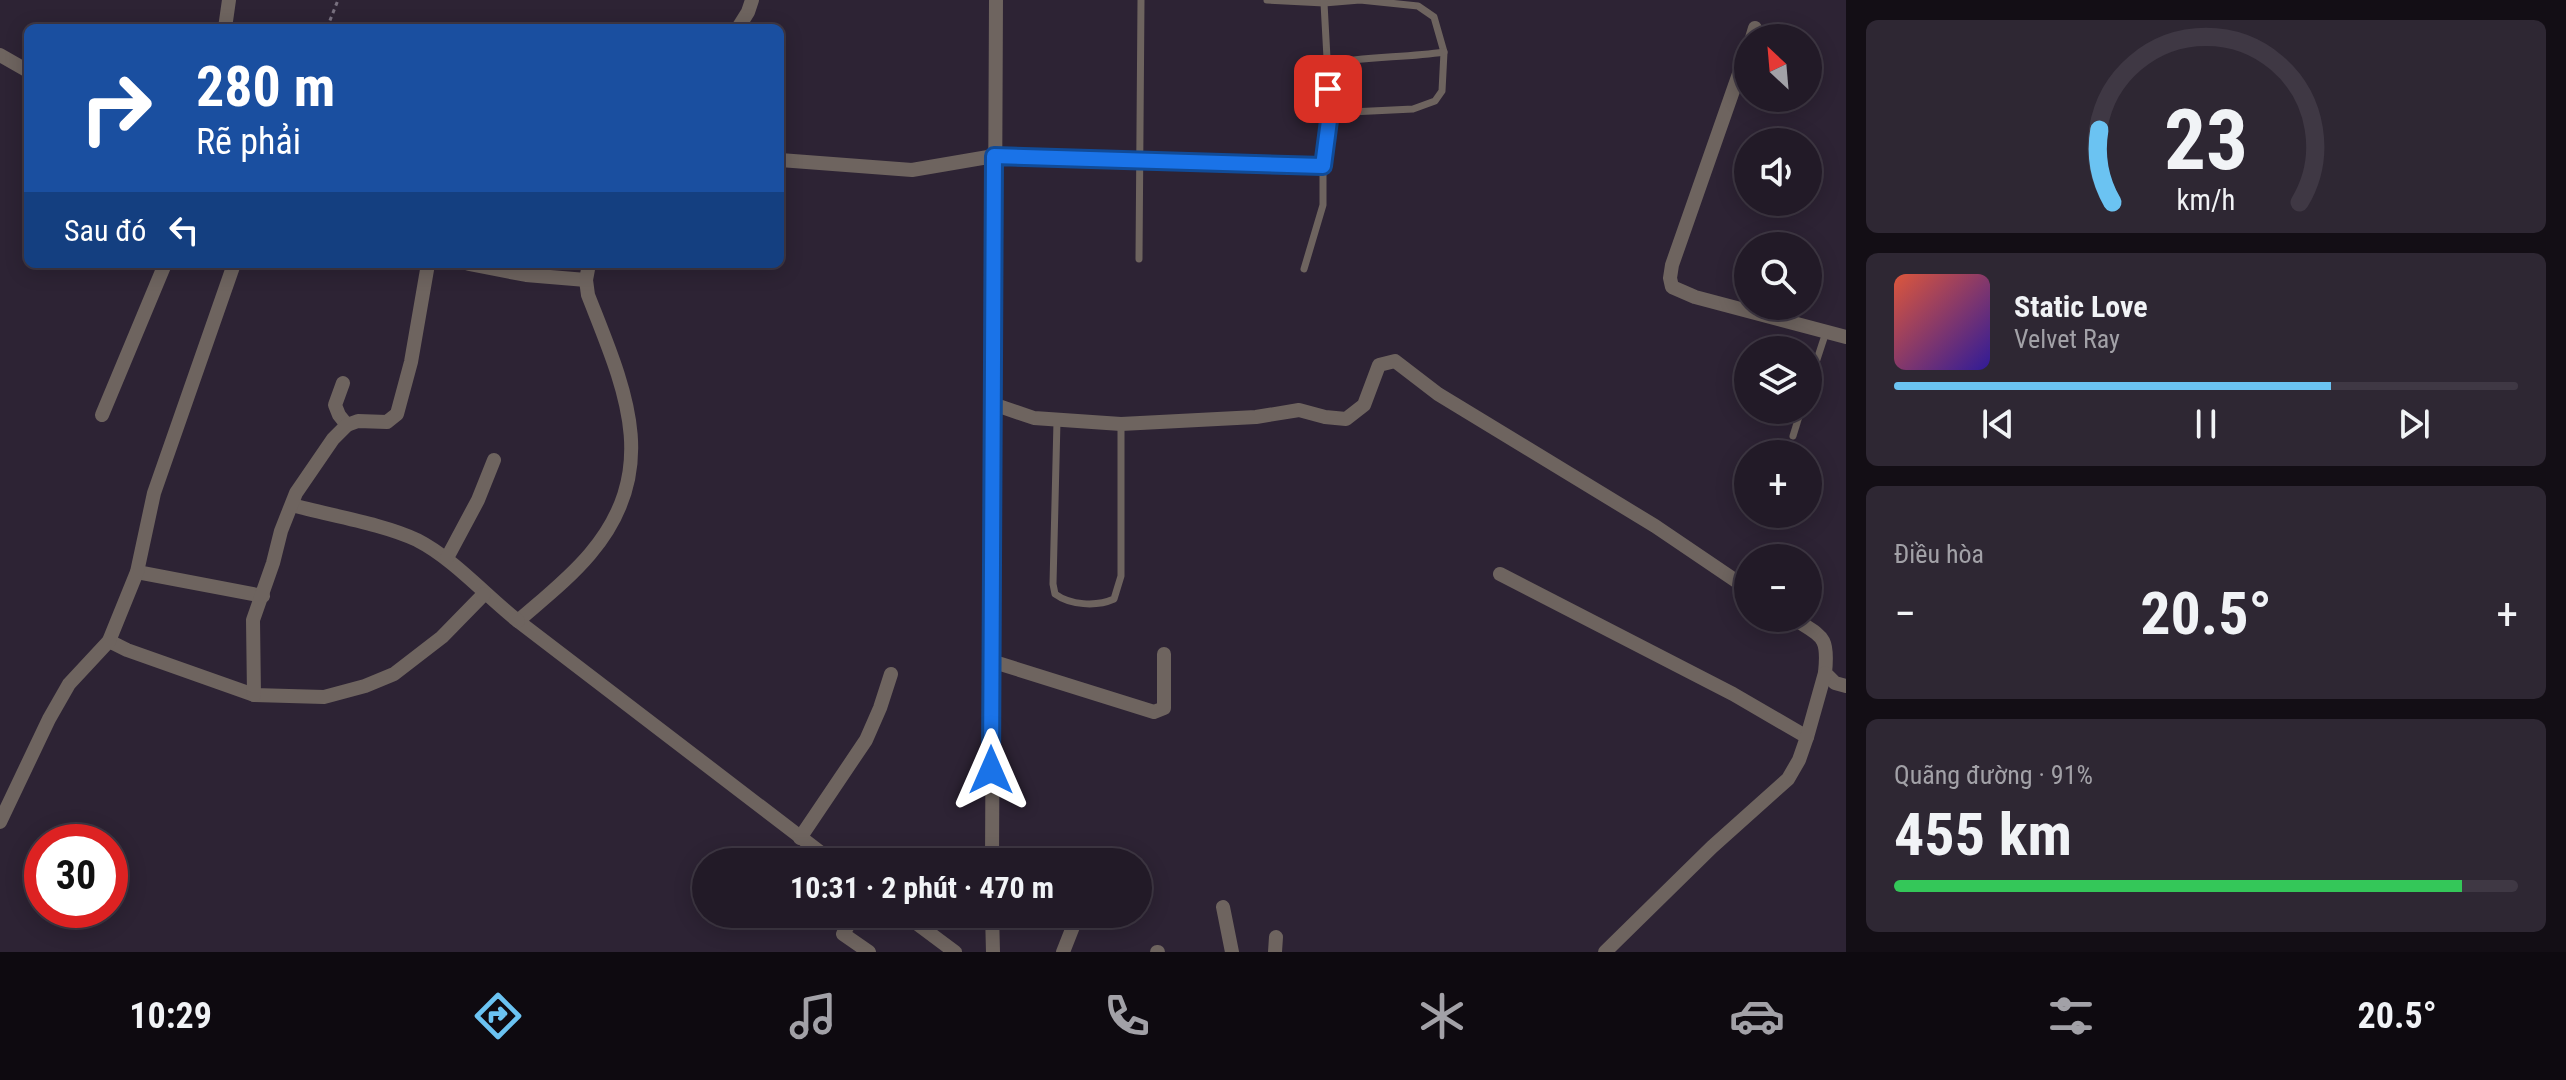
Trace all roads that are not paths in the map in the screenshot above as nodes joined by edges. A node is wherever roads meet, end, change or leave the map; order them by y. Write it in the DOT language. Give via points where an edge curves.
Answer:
graph roads {
  1 [pos="229,0"];
  2 [pos="752,0"];
  3 [pos="996,0"];
  4 [pos="1141,0"];
  5 [pos="1267,0"];
  6 [pos="1282,1"];
  7 [pos="1324,3"];
  8 [pos="226,24"];
  9 [pos="740,24"];
  10 [pos="1444,52"];
  11 [pos="0,55"];
  12 [pos="1327,64"];
  13 [pos="24,69"];
  14 [pos="1734,88"];
  15 [pos="1330,113"];
  16 [pos="994,156"];
  17 [pos="1140,159"];
  18 [pos="784,160"];
  19 [pos="1323,166"];
  20 [pos="1139,259"];
  21 [pos="163,268"];
  22 [pos="233,268"];
  23 [pos="427,268"];
  24 [pos="490,268"];
  25 [pos="588,268"];
  26 [pos="1304,269"];
  27 [pos="586,280"];
  28 [pos="1826,332"];
  29 [pos="1846,337"];
  30 [pos="1822,344"];
  31 [pos="343,383"];
  32 [pos="993,404"];
  33 [pos="102,415"];
  34 [pos="1057,421"];
  35 [pos="1121,424"];
  36 [pos="1797,424"];
  37 [pos="347,425"];
  38 [pos="1793,436"];
  39 [pos="494,460"];
  40 [pos="292,505"];
  41 [pos="447,558"];
  42 [pos="137,572"];
  43 [pos="1500,574"];
  44 [pos="1734,580"];
  45 [pos="484,594"];
  46 [pos="263,596"];
  47 [pos="518,621"];
  48 [pos="1814,632"];
  49 [pos="109,641"];
  50 [pos="1164,654"];
  51 [pos="991,661"];
  52 [pos="1825,673"];
  53 [pos="891,674"];
  54 [pos="1846,686"];
  55 [pos="254,695"];
  56 [pos="1807,737"];
  57 [pos="0,822"];
  58 [pos="800,838"];
  59 [pos="814,848"];
  60 [pos="992,848"];
  61 [pos="1223,907"];
  62 [pos="847,928"];
  63 [pos="923,928"];
  64 [pos="992,928"];
  65 [pos="1072,928"];
  66 [pos="869,952"];
  67 [pos="955,952"];
  68 [pos="993,952"];
  69 [pos="1063,952"];
  70 [pos="1232,952"];
  71 [pos="1605,952"];
  1 -- 8 [label="street"];
  2 -- 9 [label="street"];
  3 -- 16 [label="street"];
  4 -- 17 [label="lane"];
  5 -- 6 [label="lane"];
  6 -- 7 [label="lane"];
  7 -- 10 [label="lane" via="1360,0 1418,6 1434,17"];
  7 -- 12 [label="lane"];
  10 -- 12 [label="lane"];
  10 -- 15 [label="lane" via="1442,91 1435,101 1413,109"];
  11 -- 13 [label="street"];
  12 -- 15 [label="lane"];
  14 -- 28 [label="street" via="1672,265 1672,287"];
  15 -- 19 [label="lane"];
  16 -- 17 [label="lane"];
  16 -- 18 [label="street" via="912,170"];
  16 -- 32 [label="street"];
  17 -- 19 [label="lane"];
  17 -- 20 [label="lane"];
  19 -- 26 [label="lane" via="1323,205"];
  21 -- 33 [label="street"];
  22 -- 42 [label="street" via="154,493"];
  23 -- 37 [label="street" via="397,414 387,422"];
  24 -- 27 [label="street"];
  25 -- 27 [label="street"];
  27 -- 47 [label="street" via="624,389 631,462 618,514 606,533 588,557"];
  28 -- 29 [label="street"];
  28 -- 30 [label="lane"];
  31 -- 37 [label="street" via="335,405"];
  32 -- 34 [label="street"];
  32 -- 51 [label="street"];
  34 -- 35 [label="street"];
  34 -- 35 [label="lane" via="1055,594 1070,602 1095,604 1114,599 1121,576"];
  35 -- 44 [label="street" via="1299,410 1346,419 1364,405 1379,365 1395,361 1438,394"];
  36 -- 38 [label="lane"];
  37 -- 40 [label="street"];
  39 -- 41 [label="street"];
  40 -- 41 [label="street" via="393,531"];
  40 -- 46 [label="street"];
  41 -- 45 [label="street"];
  42 -- 46 [label="street"];
  42 -- 49 [label="street"];
  43 -- 56 [label="street"];
  45 -- 47 [label="street"];
  45 -- 55 [label="street" via="442,637 394,674 324,697"];
  46 -- 55 [label="street" via="251,636"];
  47 -- 58 [label="street"];
  48 -- 52 [label="street" via="1826,644"];
  49 -- 55 [label="street"];
  49 -- 57 [label="street" via="69,684"];
  50 -- 51 [label="street" via="1166,699 1164,708 1154,712"];
  51 -- 60 [label="street"];
  52 -- 54 [label="street"];
  52 -- 56 [label="street"];
  53 -- 58 [label="street" via="866,740"];
  56 -- 71 [label="street" via="1788,779"];
  58 -- 59 [label="street"];
  61 -- 70 [label="street"];
  62 -- 66 [label="street" via="843,934"];
  63 -- 67 [label="street"];
  64 -- 68 [label="street"];
  65 -- 69 [label="street"];
}
